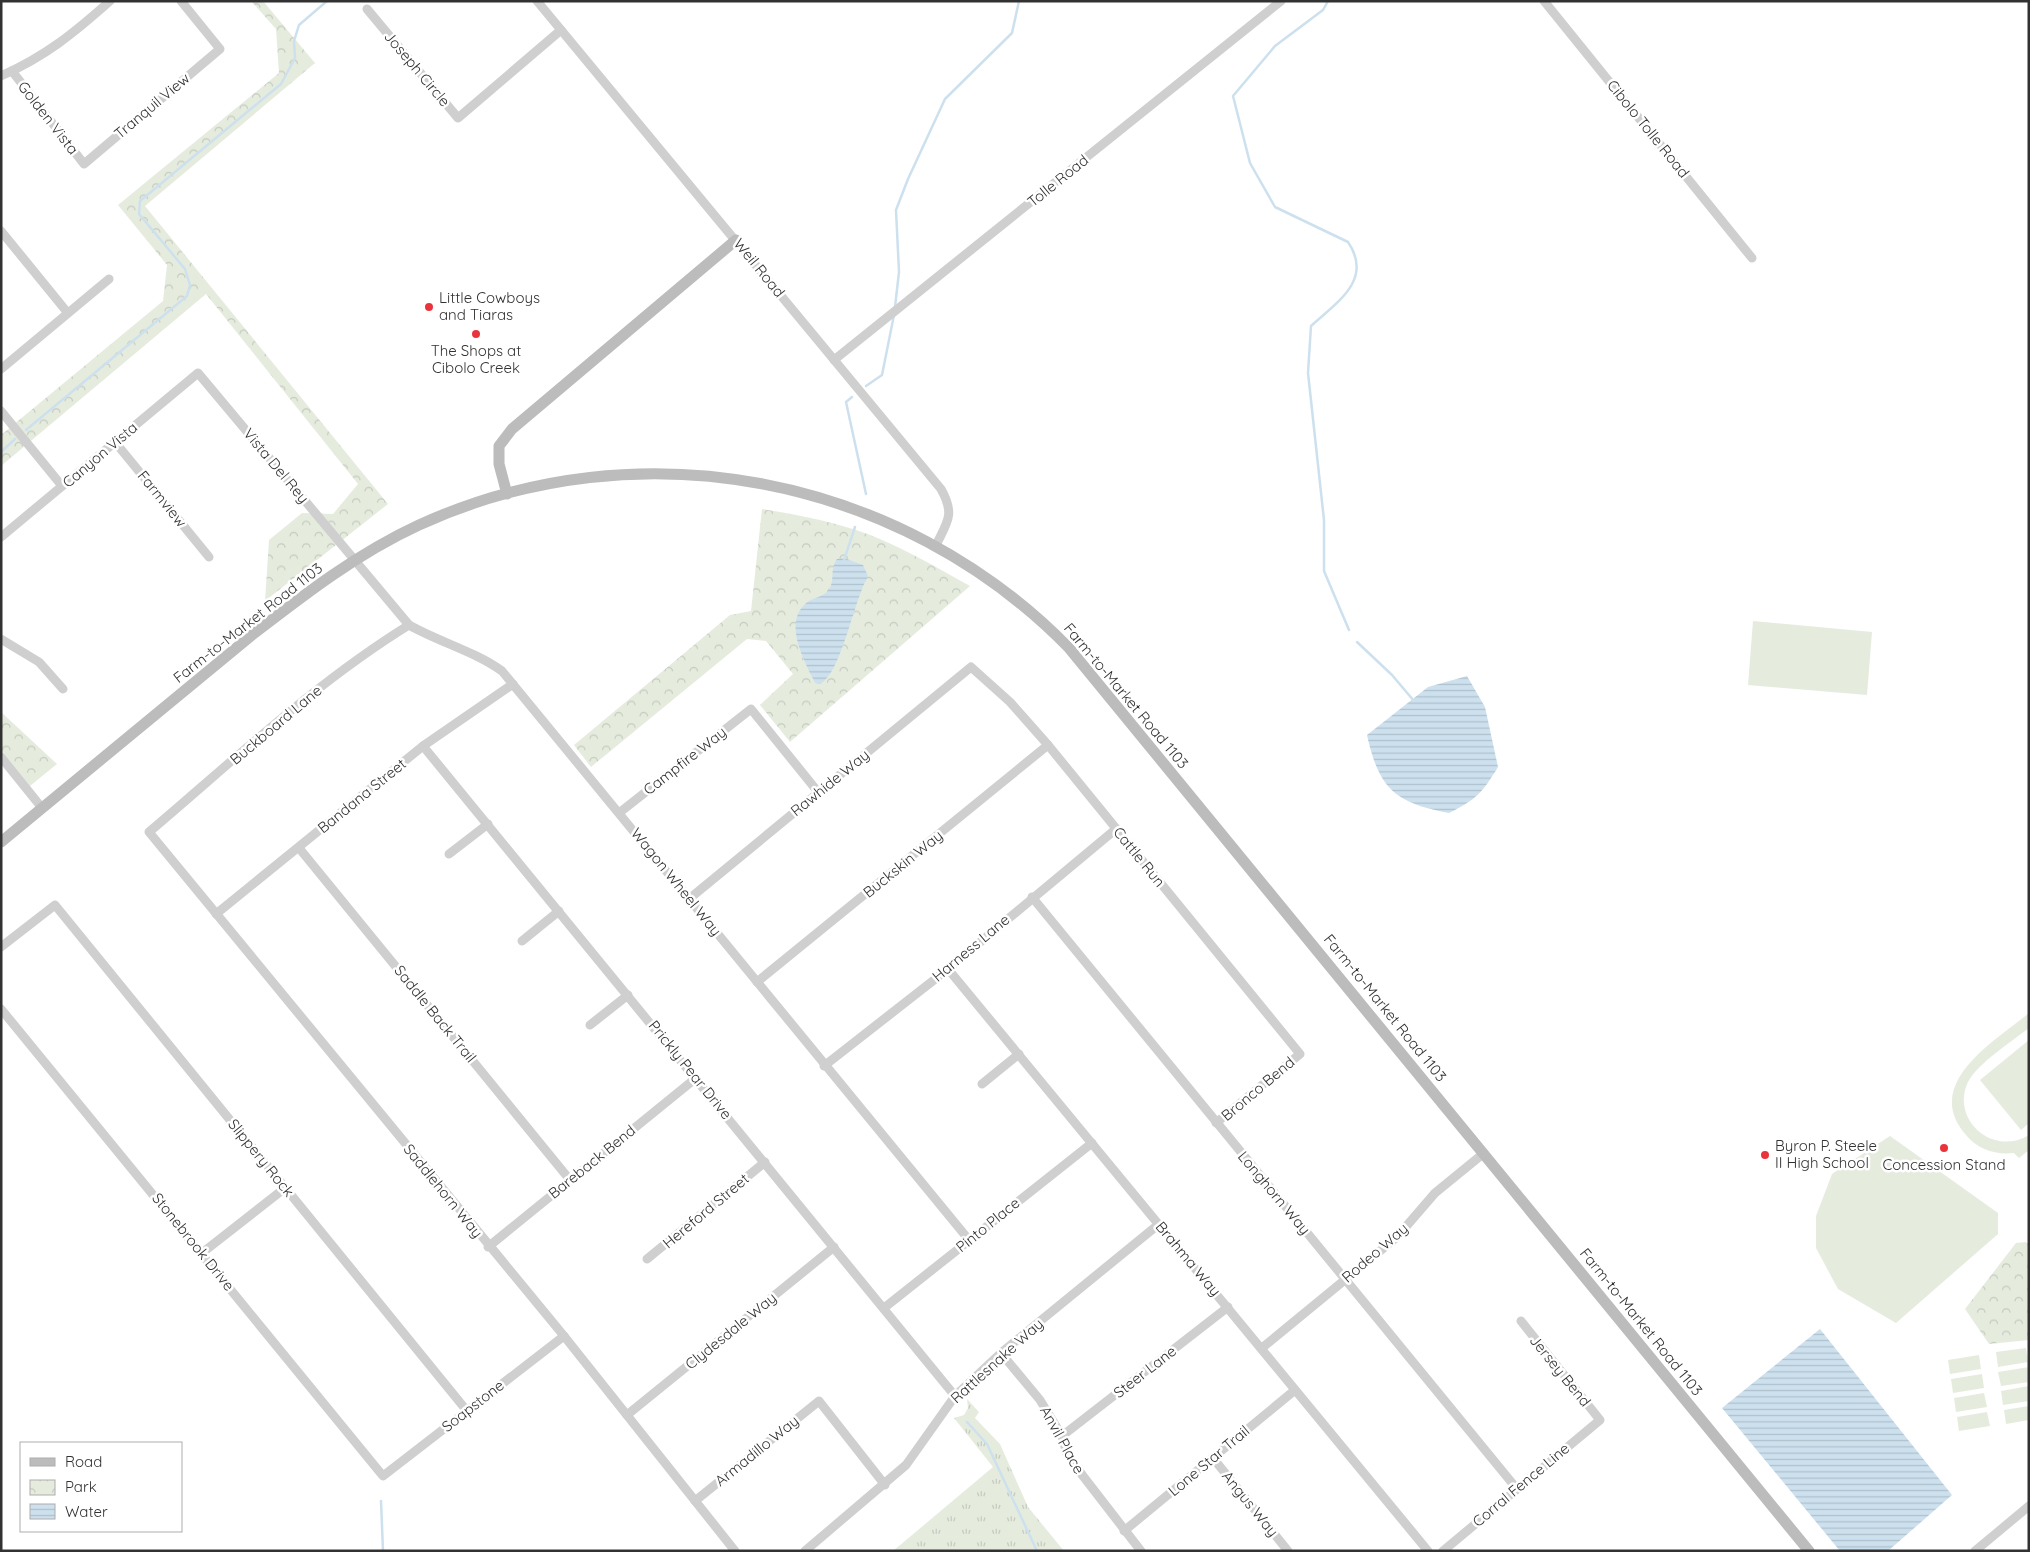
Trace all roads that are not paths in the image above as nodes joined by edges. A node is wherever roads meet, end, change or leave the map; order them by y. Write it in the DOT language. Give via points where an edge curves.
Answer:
graph roads {
  1 [pos="110,1"];
  2 [pos="181,1"];
  3 [pos="537,1"];
  4 [pos="1281,1"];
  5 [pos="1544,1"];
  6 [pos="367,8"];
  7 [pos="561,30"];
  8 [pos="12,71"];
  9 [pos="1,76"];
  10 [pos="84,164"];
  11 [pos="1,231"];
  12 [pos="736,240"];
  13 [pos="1752,258"];
  14 [pos="109,279"];
  15 [pos="67,312"];
  16 [pos="834,360"];
  17 [pos="1,369"];
  18 [pos="198,373"];
  19 [pos="1,410"];
  20 [pos="115,442"];
  21 [pos="62,486"];
  22 [pos="507,494"];
  23 [pos="1,537"];
  24 [pos="936,544"];
  25 [pos="209,557"];
  26 [pos="355,559"];
  27 [pos="409,625"];
  28 [pos="2,640"];
  29 [pos="971,667"];
  30 [pos="513,684"];
  31 [pos="63,689"];
  32 [pos="1048,745"];
  33 [pos="423,746"];
  34 [pos="1,758"];
  35 [pos="818,792"];
  36 [pos="42,808"];
  37 [pos="619,813"];
  38 [pos="488,824"];
  39 [pos="1116,829"];
  40 [pos="149,832"];
  41 [pos="1,842"];
  42 [pos="298,848"];
  43 [pos="449,854"];
  44 [pos="1032,897"];
  45 [pos="689,899"];
  46 [pos="559,911"];
  47 [pos="216,914"];
  48 [pos="522,942"];
  49 [pos="1,947"];
  50 [pos="948,969"];
  51 [pos="757,982"];
  52 [pos="628,995"];
  53 [pos="1,1010"];
  54 [pos="590,1025"];
  55 [pos="1018,1054"];
  56 [pos="1300,1054"];
  57 [pos="824,1066"];
  58 [pos="696,1078"];
  59 [pos="982,1084"];
  60 [pos="1216,1124"];
  61 [pos="1092,1143"];
  62 [pos="1484,1153"];
  63 [pos="765,1162"];
  64 [pos="570,1180"];
  65 [pos="285,1188"];
  66 [pos="1159,1224"];
  67 [pos="969,1240"];
  68 [pos="488,1247"];
  69 [pos="834,1247"];
  70 [pos="202,1253"];
  71 [pos="647,1259"];
  72 [pos="1345,1279"];
  73 [pos="1228,1307"];
  74 [pos="884,1308"];
  75 [pos="1521,1321"];
  76 [pos="564,1336"];
  77 [pos="1262,1348"];
  78 [pos="1001,1353"];
  79 [pos="1294,1390"];
  80 [pos="955,1396"];
  81 [pos="466,1411"];
  82 [pos="627,1415"];
  83 [pos="1600,1420"];
  84 [pos="1062,1436"];
  85 [pos="1213,1458"];
  86 [pos="383,1476"];
  87 [pos="885,1484"];
  88 [pos="1517,1489"];
  89 [pos="695,1502"];
  90 [pos="2029,1506"];
  91 [pos="1124,1531"];
  92 [pos="735,1551"];
  93 [pos="805,1551"];
  94 [pos="1140,1551"];
  95 [pos="1288,1551"];
  96 [pos="1428,1551"];
  97 [pos="1443,1551"];
  98 [pos="1809,1551"];
  99 [pos="1975,1551"];
  1 -- 8 [label="street" via="61,44"];
  2 -- 10 [label="street, Tranquil View" via="220,49"];
  3 -- 7 [label="street, Weil Road"];
  4 -- 16 [label="street, Tolle Road"];
  5 -- 13 [label="street, Cibolo Tolle Road"];
  6 -- 7 [label="street, Joseph Circle" via="458,118"];
  7 -- 12 [label="street, Weil Road"];
  8 -- 9 [label="street"];
  8 -- 10 [label="street, Golden Vista"];
  11 -- 15 [label="street"];
  12 -- 16 [label="street, Weil Road"];
  12 -- 22 [label="main road" via="512,429 500,446 499,464"];
  14 -- 15 [label="street"];
  15 -- 17 [label="street"];
  16 -- 24 [label="street, Weil Road" via="948,501 949,518"];
  18 -- 20 [label="street, Canyon Vista"];
  18 -- 26 [label="street, Vista Del Rey"];
  19 -- 21 [label="street"];
  20 -- 21 [label="street, Canyon Vista"];
  20 -- 25 [label="street, Farmview"];
  21 -- 23 [label="street, Canyon Vista"];
  22 -- 24 [label="main road, Farm-to-Market Road 1103" via="607,476 689,474 745,479 842,505"];
  22 -- 26 [label="main road, Farm-to-Market Road 1103" via="421,524"];
  24 -- 62 [label="main road, Farm-to-Market Road 1103" via="1031,611 1069,648"];
  26 -- 27 [label="street, Wagon Wheel Way"];
  26 -- 36 [label="main road, Farm-to-Market Road 1103" via="252,634"];
  27 -- 30 [label="street, Wagon Wheel Way" via="484,658"];
  27 -- 40 [label="street, Buckboard Lane" via="366,652 323,686"];
  28 -- 31 [label="street" via="39,662"];
  29 -- 32 [label="street, Cattle Run" via="1010,702"];
  29 -- 35 [label="street, Rawhide Way"];
  30 -- 33 [label="street, Bandana Street"];
  30 -- 37 [label="street, Wagon Wheel Way"];
  32 -- 39 [label="street, Cattle Run"];
  32 -- 51 [label="street, Buckskin Way"];
  33 -- 38 [label="street, Prickly Pear Drive"];
  33 -- 42 [label="street, Bandana Street"];
  34 -- 36 [label="street"];
  35 -- 37 [label="street, Campfire Way" via="751,709"];
  35 -- 45 [label="street, Rawhide Way"];
  36 -- 41 [label="main road, Farm-to-Market Road 1103"];
  37 -- 45 [label="street, Wagon Wheel Way"];
  38 -- 43 [label="street"];
  38 -- 46 [label="street, Prickly Pear Drive"];
  39 -- 44 [label="street, Harness Lane"];
  39 -- 56 [label="street, Cattle Run"];
  40 -- 47 [label="street, Saddlehorn Way"];
  42 -- 47 [label="street, Bandana Street"];
  42 -- 64 [label="street, Saddle Back Trail"];
  44 -- 50 [label="street, Harness Lane"];
  44 -- 60 [label="street, Longhorn Way"];
  45 -- 51 [label="street, Wagon Wheel Way"];
  46 -- 48 [label="street"];
  46 -- 52 [label="street, Prickly Pear Drive"];
  47 -- 68 [label="street, Saddlehorn Way"];
  49 -- 65 [label="street, Slippery Rock" via="55,905"];
  50 -- 55 [label="street, Brahma Way"];
  50 -- 57 [label="street, Harness Lane"];
  51 -- 57 [label="street, Wagon Wheel Way"];
  52 -- 54 [label="street"];
  52 -- 58 [label="street, Prickly Pear Drive"];
  53 -- 70 [label="street, Stonebrook Drive"];
  55 -- 59 [label="street"];
  55 -- 61 [label="street, Brahma Way"];
  56 -- 60 [label="street, Bronco Bend"];
  57 -- 67 [label="street, Wagon Wheel Way"];
  58 -- 63 [label="street, Prickly Pear Drive"];
  58 -- 64 [label="street, Bareback Bend"];
  60 -- 72 [label="street, Longhorn Way"];
  61 -- 66 [label="street, Brahma Way"];
  61 -- 67 [label="street, Pinto Place"];
  62 -- 72 [label="street, Rodeo Way" via="1435,1193 1398,1237"];
  62 -- 98 [label="main road, Farm-to-Market Road 1103"];
  63 -- 69 [label="street, Prickly Pear Drive"];
  63 -- 71 [label="street, Hereford Street"];
  64 -- 68 [label="street, Bareback Bend"];
  65 -- 70 [label="street"];
  65 -- 81 [label="street, Slippery Rock"];
  66 -- 73 [label="street, Brahma Way"];
  66 -- 78 [label="street, Rattlesnake Way"];
  67 -- 74 [label="street, Pinto Place"];
  68 -- 76 [label="street, Saddlehorn Way"];
  69 -- 74 [label="street, Prickly Pear Drive"];
  69 -- 82 [label="street, Clydesdale Way"];
  70 -- 86 [label="street, Stonebrook Drive"];
  72 -- 77 [label="street, Rodeo Way"];
  72 -- 88 [label="street, Longhorn Way"];
  73 -- 77 [label="street, Brahma Way"];
  73 -- 84 [label="street, Steer Lane"];
  74 -- 80 [label="street, Prickly Pear Drive"];
  75 -- 83 [label="street, Jersey Bend"];
  76 -- 81 [label="street, Soapstone"];
  76 -- 82 [label="street, Saddlehorn Way"];
  77 -- 79 [label="street, Brahma Way"];
  78 -- 80 [label="street, Rattlesnake Way"];
  78 -- 84 [label="street, Anvil Place" via="1040,1400"];
  79 -- 85 [label="street, Lone Star Trail"];
  79 -- 96 [label="street, Brahma Way"];
  80 -- 87 [label="street, Rattlesnake Way" via="906,1465"];
  81 -- 86 [label="street, Soapstone"];
  82 -- 89 [label="street, Saddlehorn Way"];
  83 -- 88 [label="street, Corral Fence Line"];
  84 -- 91 [label="street, Anvil Place" via="1067,1454"];
  85 -- 91 [label="street, Lone Star Trail"];
  85 -- 95 [label="street, Angus Way"];
  87 -- 89 [label="street, Armadillo Way" via="819,1401"];
  87 -- 93 [label="street, Rattlesnake Way"];
  88 -- 97 [label="street, Corral Fence Line"];
  89 -- 92 [label="street, Saddlehorn Way"];
  90 -- 99 [label="street"];
  91 -- 94 [label="street, Anvil Place"];
}
